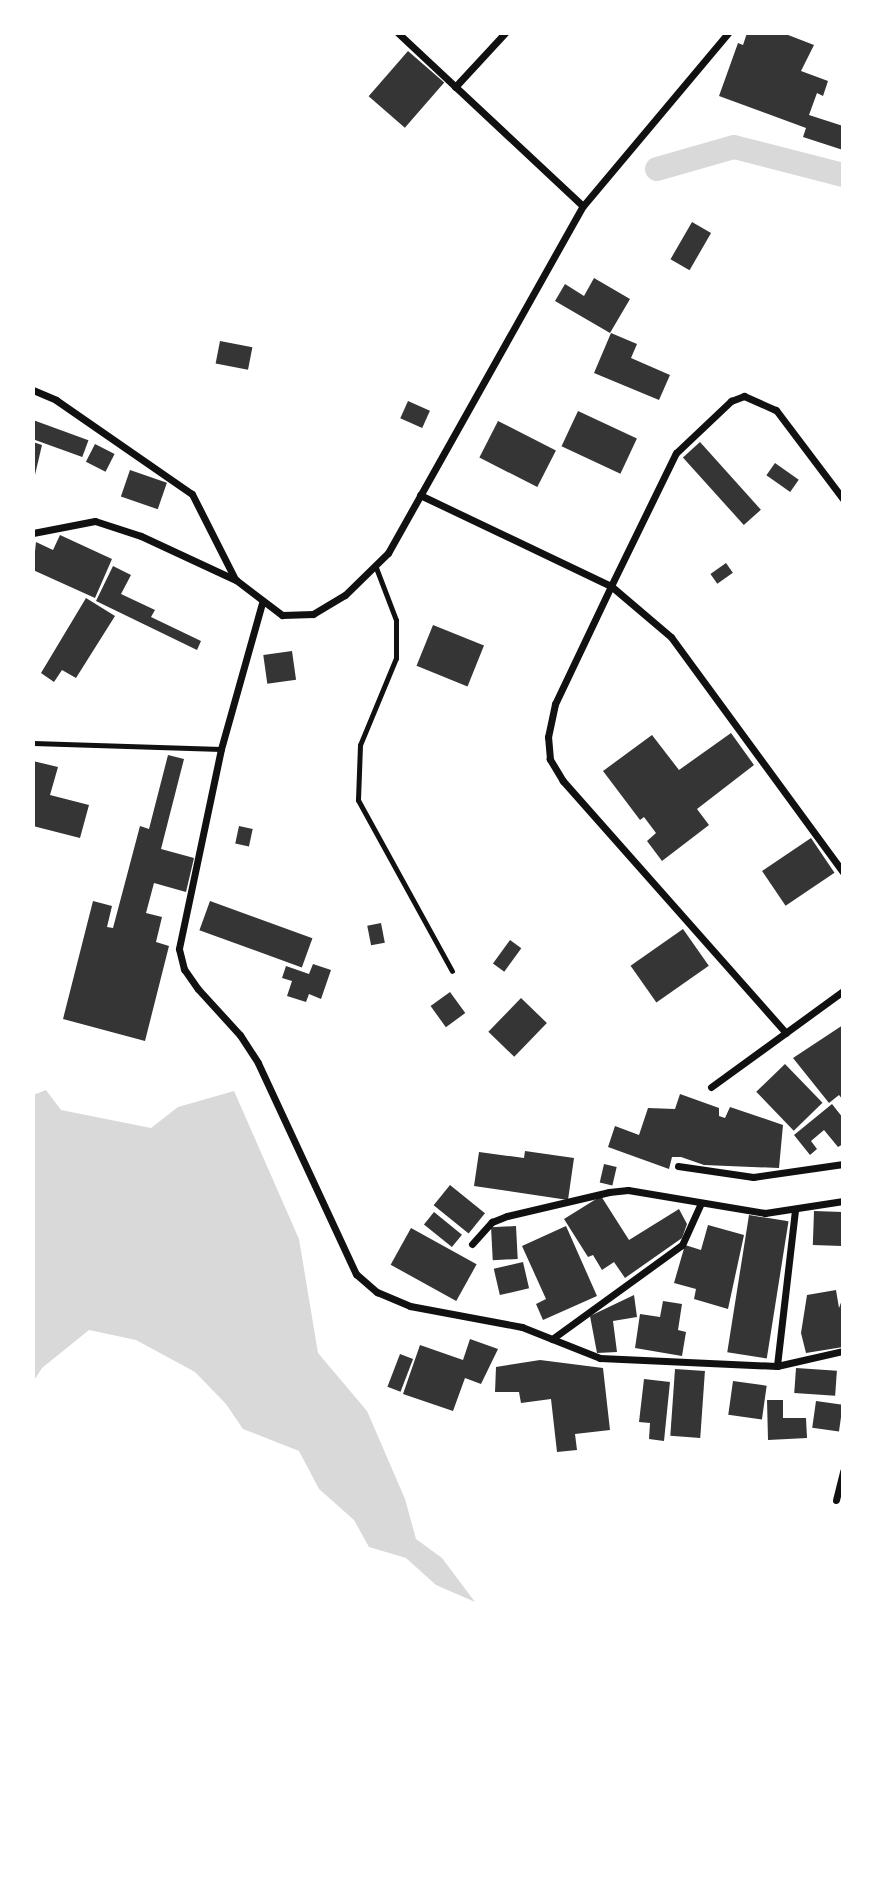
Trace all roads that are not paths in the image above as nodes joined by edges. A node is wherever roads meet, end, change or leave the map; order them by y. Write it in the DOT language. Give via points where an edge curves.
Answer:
graph roads {
  1 [pos="398,33"];
  2 [pos="505,33"];
  3 [pos="728,33"];
  4 [pos="455,87"];
  5 [pos="583,206"];
  6 [pos="33,390"];
  7 [pos="420,495"];
  8 [pos="843,499"];
  9 [pos="33,533"];
  10 [pos="375,565"];
  11 [pos="236,580"];
  12 [pos="611,586"];
  13 [pos="262,603"];
  14 [pos="33,743"];
  15 [pos="221,749"];
  16 [pos="843,872"];
  17 [pos="452,971"];
  18 [pos="843,991"];
  19 [pos="786,1033"];
  20 [pos="711,1087"];
  21 [pos="843,1164"];
  22 [pos="678,1166"];
  23 [pos="843,1201"];
  24 [pos="701,1203"];
  25 [pos="795,1210"];
  26 [pos="472,1244"];
  27 [pos="552,1339"];
  28 [pos="843,1351"];
  29 [pos="777,1366"];
  30 [pos="843,1471"];
  31 [pos="836,1500"];
  1 -- 4 [label="street"];
  2 -- 4 [label="street"];
  3 -- 5 [label="street"];
  4 -- 5 [label="street"];
  5 -- 7 [label="street"];
  6 -- 11 [label="street" via="56,400 192,494"];
  7 -- 10 [label="street" via="388,554"];
  7 -- 12 [label="street"];
  8 -- 12 [label="street" via="776,410 744,396 731,401 676,453"];
  9 -- 11 [label="street" via="94,521 141,536"];
  10 -- 13 [label="street" via="345,596 313,614 282,615"];
  10 -- 17 [label="lane" via="396,620 396,658 360,745 358,800"];
  11 -- 13 [label="street"];
  12 -- 16 [label="street" via="671,637"];
  12 -- 19 [label="street" via="555,704 548,737 550,759 563,781"];
  13 -- 15 [label="street"];
  14 -- 15 [label="lane"];
  15 -- 27 [label="street" via="179,949 184,969 258,1063 356,1274 377,1292 410,1306 522,1328"];
  18 -- 19 [label="street"];
  19 -- 20 [label="street"];
  21 -- 22 [label="street" via="753,1177"];
  23 -- 25 [label="street"];
  24 -- 25 [label="street" via="765,1213"];
  24 -- 26 [label="street" via="628,1190 609,1192 507,1216 492,1222"];
  24 -- 27 [label="street" via="682,1245"];
  25 -- 29 [label="street"];
  27 -- 29 [label="street" via="585,1353 621,1360"];
  28 -- 29 [label="street"];
  30 -- 31 [label="street"];
}
